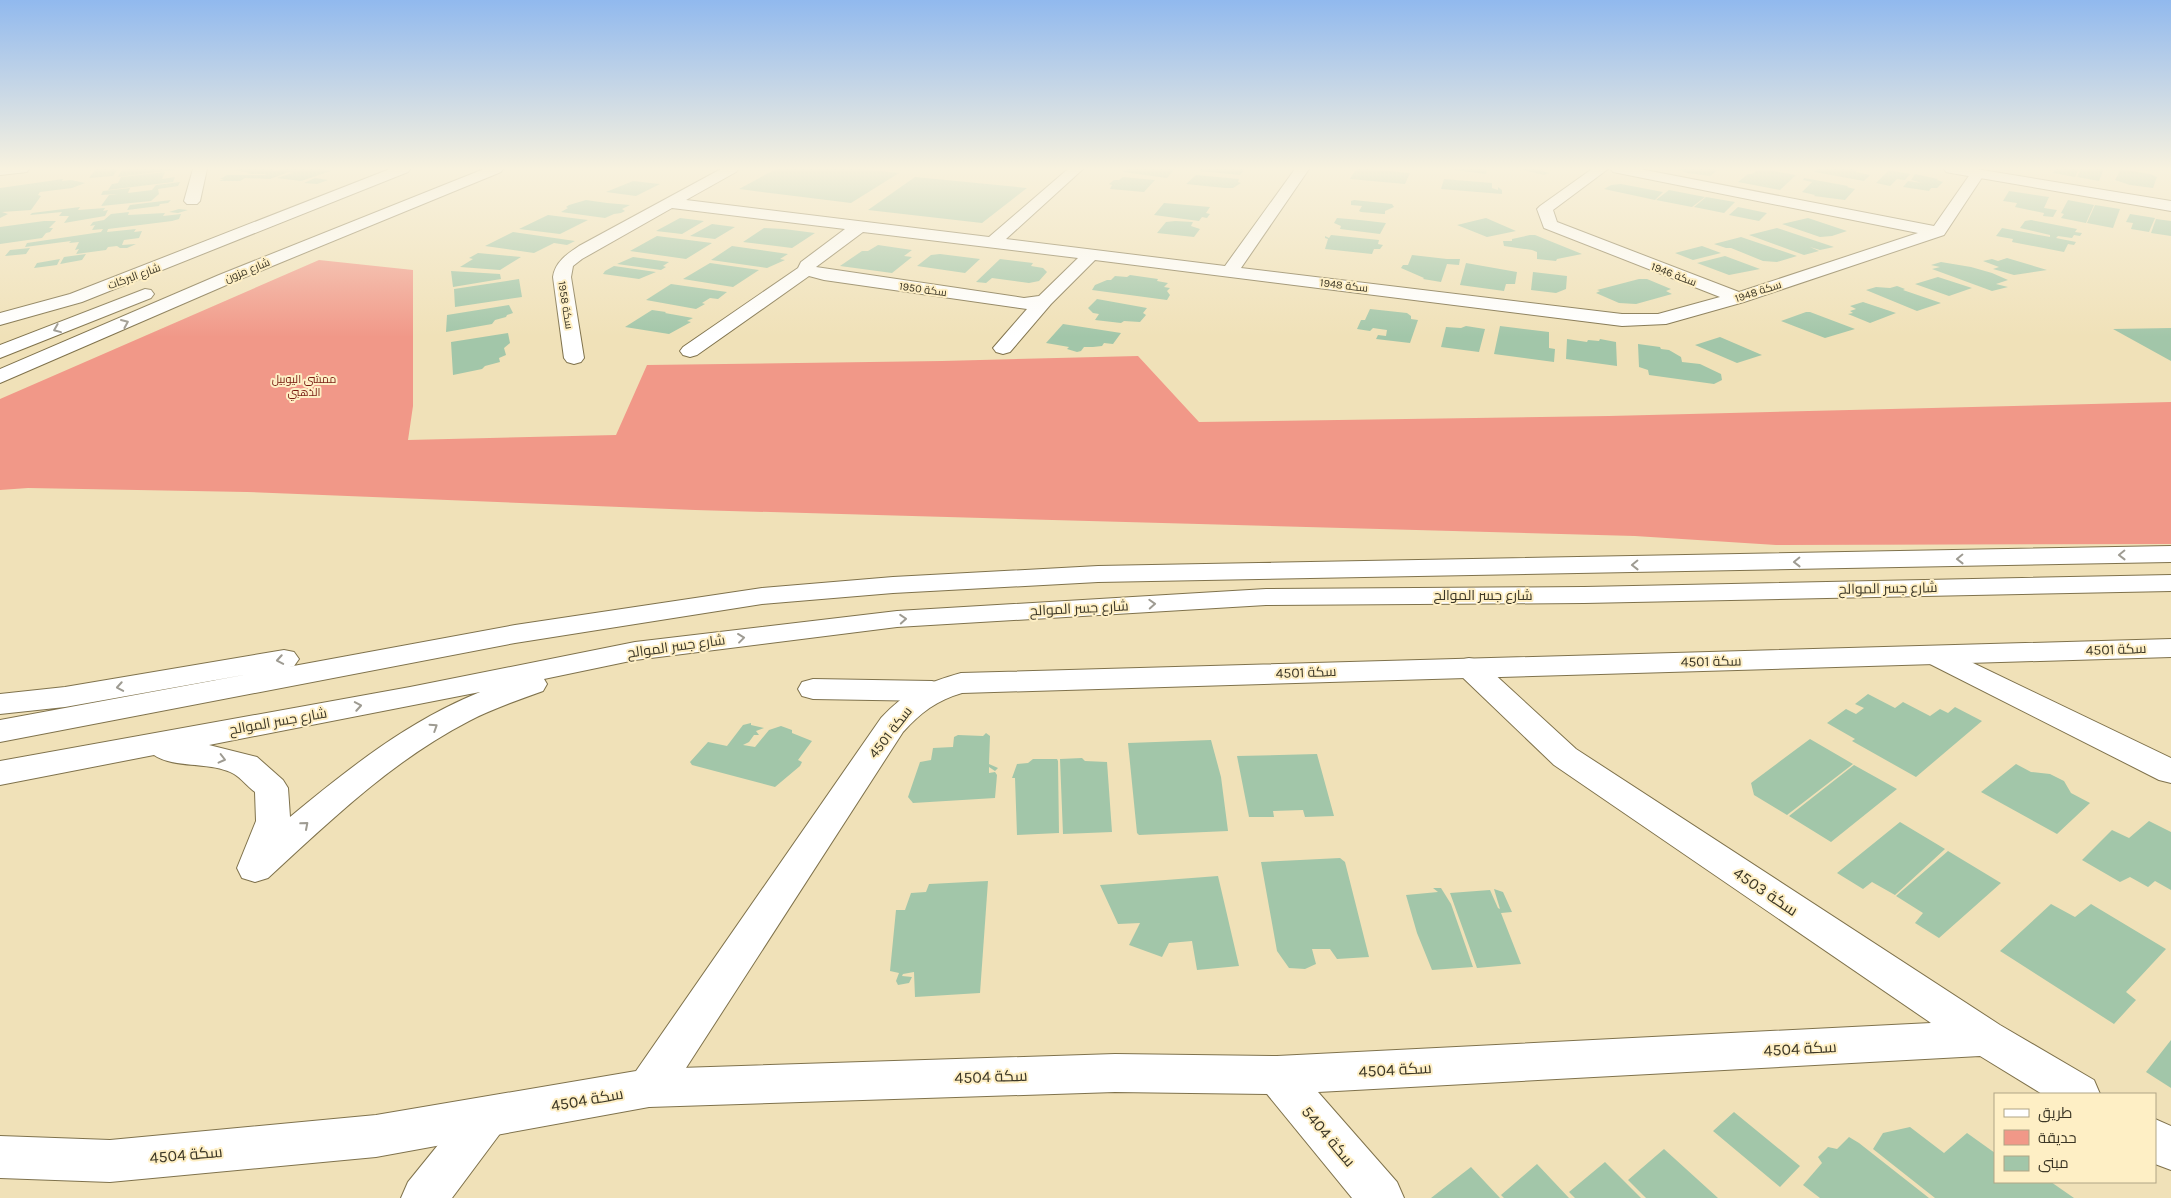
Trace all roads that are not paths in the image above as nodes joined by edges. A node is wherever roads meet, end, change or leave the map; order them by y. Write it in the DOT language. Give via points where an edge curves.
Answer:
graph roads {
  1 [pos="264,225"];
  2 [pos="319,225"];
  3 [pos="358,225"];
  4 [pos="629,225"];
  5 [pos="851,225"];
  6 [pos="1013,225"];
  7 [pos="1262,225"];
  8 [pos="1550,225"];
  9 [pos="1902,225"];
  10 [pos="1943,225"];
  11 [pos="860,226"];
  12 [pos="1938,232"];
  13 [pos="992,243"];
  14 [pos="1091,255"];
  15 [pos="807,270"];
  16 [pos="1230,270"];
  17 [pos="203,271"];
  18 [pos="157,289"];
  19 [pos="1738,298"];
  20 [pos="1045,300"];
  21 [pos="0,319"];
  22 [pos="95,336"];
  23 [pos="1003,348"];
  24 [pos="690,351"];
  25 [pos="0,352"];
  26 [pos="574,358"];
  27 [pos="0,377"];
  28 [pos="0,386"];
  29 [pos="2171,554"];
  30 [pos="2171,583"];
  31 [pos="658,612"];
  32 [pos="2171,648"];
  33 [pos="635,650"];
  34 [pos="1936,656"];
  35 [pos="1469,667"];
  36 [pos="813,689"];
  37 [pos="932,691"];
  38 [pos="0,704"];
  39 [pos="0,731"];
  40 [pos="140,746"];
  41 [pos="86,756"];
  42 [pos="2171,772"];
  43 [pos="0,773"];
  44 [pos="0,790"];
  45 [pos="1986,1038"];
  46 [pos="1277,1075"];
  47 [pos="649,1088"];
  48 [pos="2077,1093"];
  49 [pos="487,1117"];
  50 [pos="2156,1141"];
  51 [pos="2171,1149"];
  52 [pos="0,1157"];
  53 [pos="424,1198"];
  54 [pos="1381,1198"];
  1 -- 21 [label="street, شارع البركات" via="76,298"];
  2 -- 17 [label="street, شارع مزون"];
  22 -- 3 [label="street, شارع مزون, one-way"];
  4 -- 26 [label="street, سكة 1958" via="584,250 562,270"];
  5 -- 11 [label="street, سكة 1948"];
  6 -- 13 [label="street"];
  7 -- 16 [label="street"];
  8 -- 19 [label="street, سكة 1946"];
  9 -- 12 [label="street"];
  10 -- 12 [label="street"];
  11 -- 13 [label="street, سكة 1948"];
  11 -- 15 [label="street" via="807,266"];
  12 -- 19 [label="street, سكة 1948"];
  13 -- 14 [label="street, سكة 1948"];
  14 -- 16 [label="street, سكة 1948"];
  14 -- 20 [label="street"];
  15 -- 20 [label="street, سكة 1950" via="1024,304"];
  15 -- 24 [label="street"];
  16 -- 19 [label="street, سكة 1948" via="1622,320 1659,320"];
  18 -- 25 [label="street, one-way"];
  20 -- 23 [label="street"];
  22 -- 27 [label="street, شارع مزون"];
  22 -- 28 [label="street"];
  29 -- 31 [label="street, شارع جسر الموالح, one-way" via="1098,574 762,596"];
  33 -- 30 [label="street, شارع جسر الموالح, one-way" via="897,619 1266,597 1584,595"];
  31 -- 38 [label="street, one-way" via="386,642 65,697"];
  31 -- 39 [label="street, شارع جسر الموالح" via="515,634"];
  32 -- 34 [label="street, سكة 4501"];
  40 -- 33 [label="street, شارع جسر الموالح, one-way"];
  40 -- 33 [label="street, one-way" via="201,754 245,765 271,788 273,821 255,868 383,761 448,718 530,685"];
  34 -- 35 [label="street, سكة 4501"];
  34 -- 42 [label="street"];
  35 -- 37 [label="street, سكة 4501" via="961,682"];
  35 -- 45 [label="street, سكة 4503" via="1565,757"];
  36 -- 37 [label="street"];
  37 -- 47 [label="street, سكة 4501" via="908,706 892,725"];
  40 -- 41 [label="street, شارع جسر الموالح"];
  41 -- 43 [label="street, شارع جسر الموالح"];
  41 -- 44 [label="street"];
  45 -- 46 [label="street, سكة 4504"];
  45 -- 48 [label="street, سكة 4503"];
  46 -- 47 [label="street, سكة 4504" via="1115,1073"];
  46 -- 54 [label="street, سكة 5404"];
  47 -- 49 [label="street, سكة 4504"];
  49 -- 52 [label="street, سكة 4504" via="376,1136 110,1161"];
  49 -- 53 [label="street"];
  50 -- 51 [label="street"];
}
